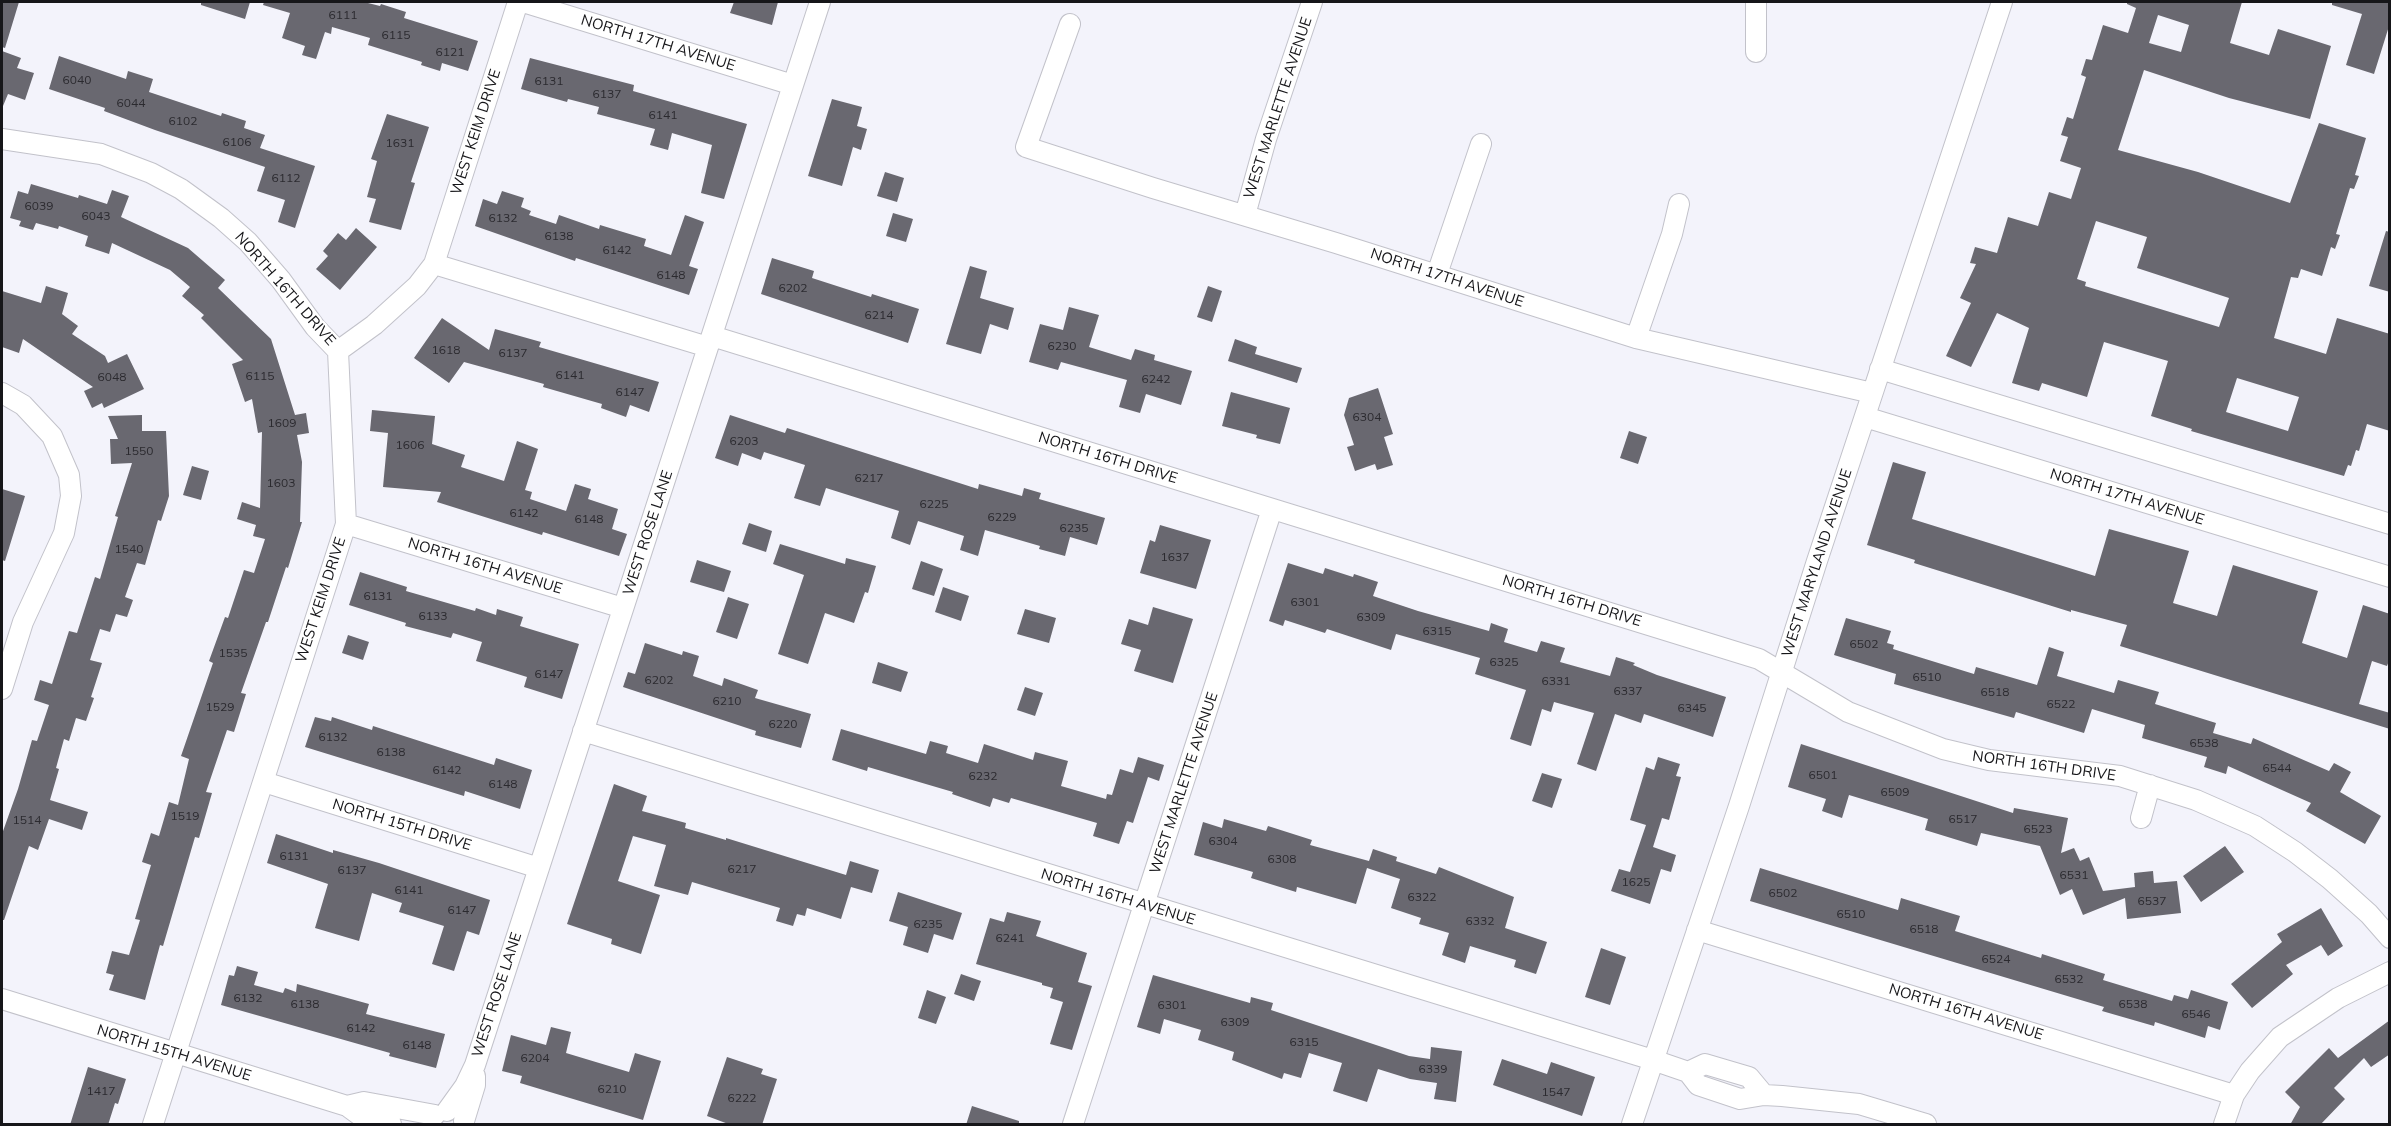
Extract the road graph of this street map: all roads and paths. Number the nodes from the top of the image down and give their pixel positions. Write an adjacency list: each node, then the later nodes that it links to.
1 (520, 2): 8 (street, NORTH 17TH AVENUE); 13 (street, WEST KEIM DRIVE)
2 (820, 2): 8 (street, WEST ROSE LANE)
3 (1312, 2): 12 (street, WEST MARLETTE AVENUE)
4 (1756, 2): 7 (street)
5 (2002, 2): 18 (street, WEST MARYLAND AVENUE)
6 (1070, 24): 12 (street, NORTH 17TH AVENUE)
7 (1756, 52)
8 (793, 84): 16 (street, WEST ROSE LANE)
9 (2, 139): 17 (street, NORTH 16TH DRIVE)
10 (1480, 144): 14 (street)
11 (1679, 204): 15 (street)
12 (1245, 215): 14 (street, NORTH 17TH AVENUE)
13 (434, 264): 16 (street, NORTH 16TH DRIVE); 17 (street, WEST KEIM DRIVE)
14 (1437, 274): 15 (street, NORTH 17TH AVENUE)
15 (1636, 338): 20 (street, NORTH 17TH AVENUE)
16 (710, 342): 22 (street, NORTH 16TH DRIVE); 26 (street, WEST ROSE LANE)
17 (338, 351): 23 (street, WEST KEIM DRIVE)
18 (1880, 369): 20 (street, WEST MARYLAND AVENUE); 24 (street)
19 (2, 393): 28 (street)
20 (1872, 393): 21 (street, WEST MARYLAND AVENUE)
21 (1865, 417): 25 (street, NORTH 17TH AVENUE); 27 (street, WEST MARYLAND AVENUE)
22 (1272, 509): 27 (street, NORTH 16TH DRIVE); 34 (street, WEST MARLETTE AVENUE)
23 (346, 524): 26 (street, NORTH 16TH AVENUE); 30 (street, WEST KEIM DRIVE)
24 (2390, 524)
25 (2390, 577)
26 (623, 608): 29 (street, WEST ROSE LANE)
27 (1782, 672): 31 (street, NORTH 16TH DRIVE); 35 (street, WEST MARYLAND AVENUE)
28 (2, 689)
29 (583, 731): 33 (street, WEST ROSE LANE); 34 (street, NORTH 16TH AVENUE)
30 (264, 782): 33 (street, NORTH 15TH DRIVE); 39 (street, WEST KEIM DRIVE)
31 (2150, 785): 32 (street); 36 (street, NORTH 16TH DRIVE)
32 (2141, 818)
33 (539, 868): 41 (street, WEST ROSE LANE)
34 (1144, 905): 40 (street, NORTH 16TH AVENUE); 52 (street, WEST MARLETTE AVENUE)
35 (1697, 930): 40 (street, WEST MARYLAND AVENUE); 46 (street, NORTH 16TH AVENUE)
36 (2390, 938)
37 (2390, 972): 46 (street)
38 (2, 999): 39 (street, NORTH 15TH AVENUE)
39 (175, 1054): 47 (street, NORTH 15TH AVENUE); 50 (street, WEST KEIM DRIVE)
40 (1653, 1060): 43 (street); 53 (street, WEST MARYLAND AVENUE)
41 (475, 1065): 48 (street, WEST ROSE LANE); 49 (street, WEST ROSE LANE)
42 (1729, 1071): 43 (street); 44 (street); 45 (street)
43 (1688, 1072): 44 (street)
44 (1722, 1093): 45 (street)
45 (1764, 1095): 54 (street)
46 (2234, 1095): 55 (street)
47 (347, 1106): 48 (street, NORTH 15TH AVENUE); 51 (street, NORTH 15TH AVENUE)
48 (437, 1117): 49 (street)
49 (465, 1123)
50 (153, 1125)
51 (390, 1125)
52 (1073, 1125)
53 (1632, 1125)
54 (1926, 1125)
55 (2224, 1125)

